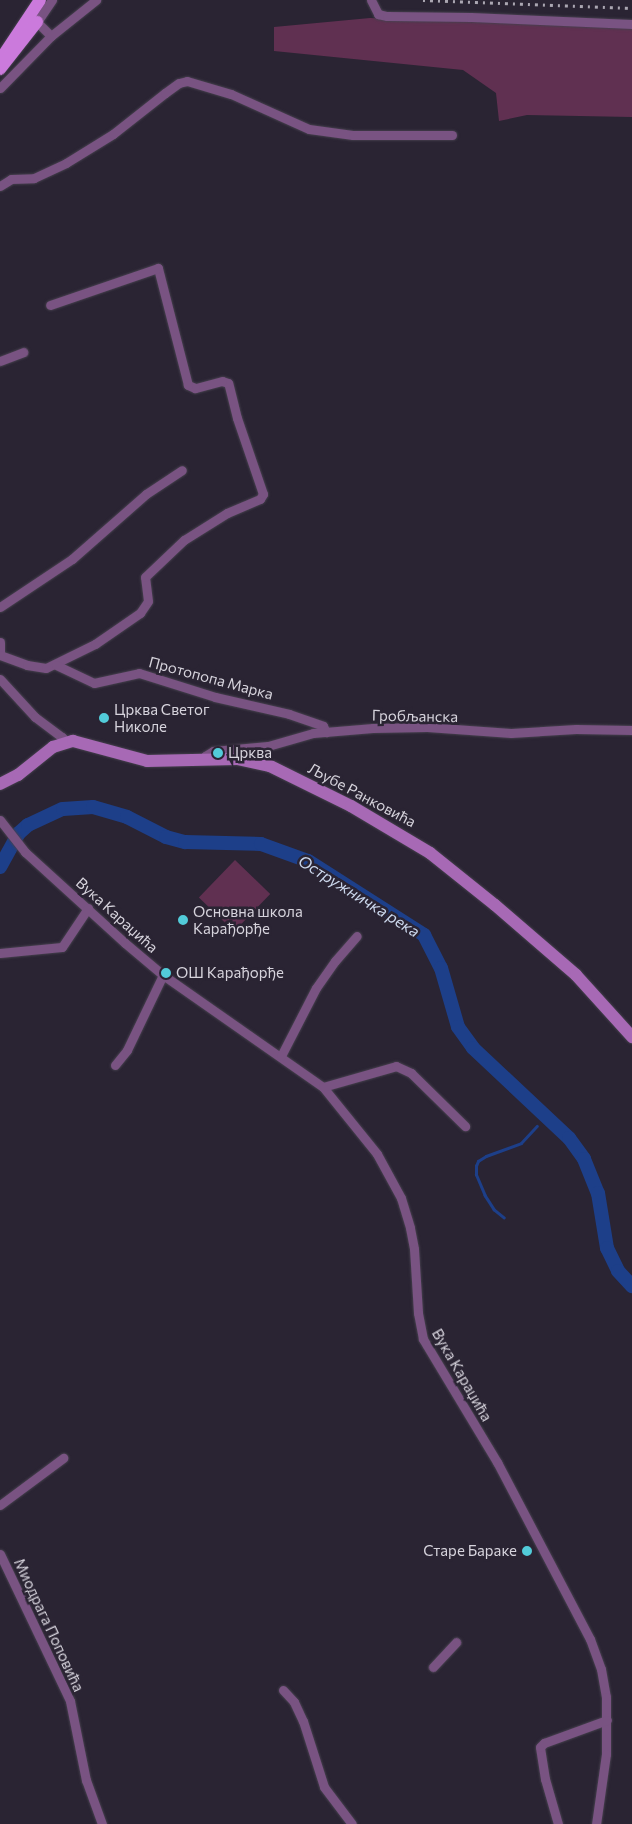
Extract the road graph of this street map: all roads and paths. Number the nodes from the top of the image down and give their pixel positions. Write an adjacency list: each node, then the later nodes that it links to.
1 (40, 0): 8 (main road)
2 (52, 0): 5 (street)
3 (96, 0): 7 (street)
4 (371, 0): 6 (street)
5 (37, 22): 7 (street); 9 (main road)
6 (632, 24)
7 (51, 36): 10 (street)
8 (0, 60)
9 (0, 68)
10 (0, 88)
11 (452, 135): 12 (street)
12 (0, 186)
13 (50, 305): 20 (street)
14 (24, 352): 15 (street)
15 (0, 361)
16 (182, 470): 17 (street)
17 (0, 607)
18 (0, 642): 19 (street)
19 (0, 656): 20 (street, Протопопа Марка)
20 (56, 665): 23 (street, Протопопа Марка)
21 (0, 679): 24 (street)
22 (632, 730): 23 (street, Гробљанска)
23 (326, 732): 25 (street, Гробљанска)
24 (66, 742): 25 (street, Љубе Ранковића); 26 (street)
25 (204, 760): 32 (street, Љубе Ранковића)
26 (0, 784)
27 (0, 820): 28 (street, Вука Караџића)
28 (88, 908): 30 (street); 31 (street, Вука Караџића)
29 (357, 936): 33 (street)
30 (0, 953)
31 (163, 975): 33 (street, Вука Караџића); 34 (street)
32 (632, 1037)
33 (281, 1056): 35 (street, Вука Караџића)
34 (114, 1065)
35 (323, 1087): 36 (street); 43 (street, Вука Караџића)
36 (466, 1126)
37 (63, 1458): 38 (street)
38 (0, 1506)
39 (0, 1554): 44 (street, Миодрага Поповића)
40 (456, 1642): 41 (street)
41 (433, 1667)
42 (283, 1690): 45 (street)
43 (607, 1720): 46 (street); 47 (street, Вука Караџића)
44 (102, 1824)
45 (352, 1824)
46 (558, 1824)
47 (596, 1824)

